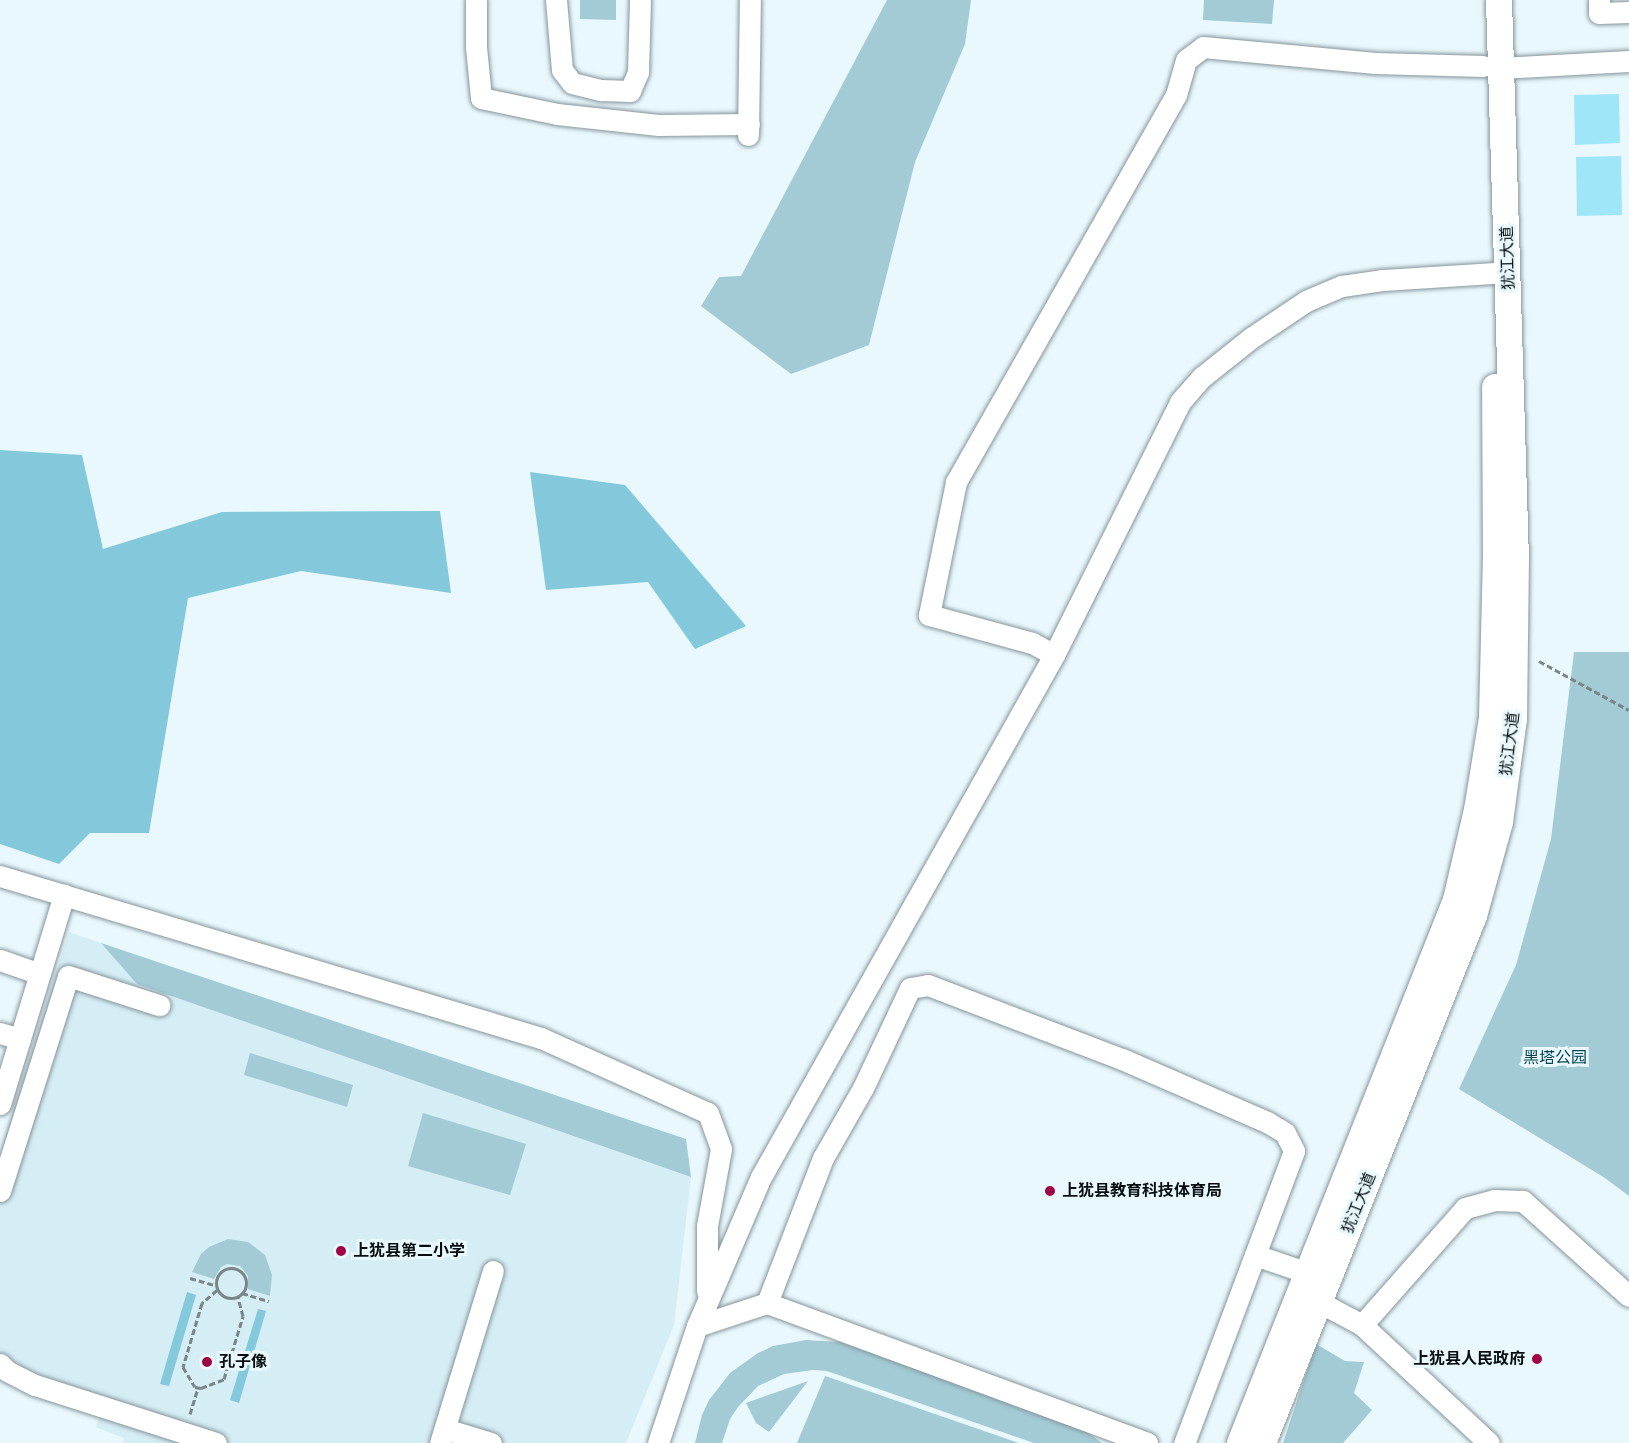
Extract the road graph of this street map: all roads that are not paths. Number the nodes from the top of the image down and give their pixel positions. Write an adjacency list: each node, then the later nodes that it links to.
1 (476, 0): 4 (street)
2 (556, 0): 3 (street)
3 (640, 0)
4 (750, 0)
5 (1482, 0): 10 (main road, 犹江大道)
6 (1499, 0): 10 (main road, 犹江大道)
7 (1599, 0): 8 (street)
8 (1629, 12)
9 (1629, 61): 10 (street)
10 (1492, 67): 11 (main road, 犹江大道); 12 (street)
11 (1501, 273): 12 (street); 24 (main road, 犹江大道); 27 (main road, 犹江大道)
12 (1054, 655): 26 (street)
13 (0, 876): 14 (street)
14 (64, 894): 16 (street); 26 (street)
15 (0, 960): 16 (street)
16 (40, 974): 19 (street)
17 (159, 1005): 21 (street)
18 (0, 1033): 19 (street)
19 (20, 1039): 20 (street)
20 (0, 1100)
21 (0, 1191)
22 (1255, 1255): 24 (street); 28 (street); 38 (street)
23 (493, 1271): 33 (street)
24 (1308, 1273): 39 (main road, 犹江大道)
25 (1629, 1296): 29 (street)
26 (707, 1302): 30 (street)
27 (1319, 1302): 29 (street); 40 (main road, 犹江大道)
28 (767, 1303): 30 (street); 37 (street)
29 (1362, 1325): 41 (street)
30 (697, 1326): 36 (street)
31 (0, 1365): 32 (street)
32 (185, 1432): 34 (street)
33 (442, 1436): 35 (street)
34 (216, 1443)
35 (491, 1443)
36 (658, 1443)
37 (1147, 1443)
38 (1184, 1443)
39 (1240, 1443)
40 (1263, 1443)
41 (1489, 1443)

